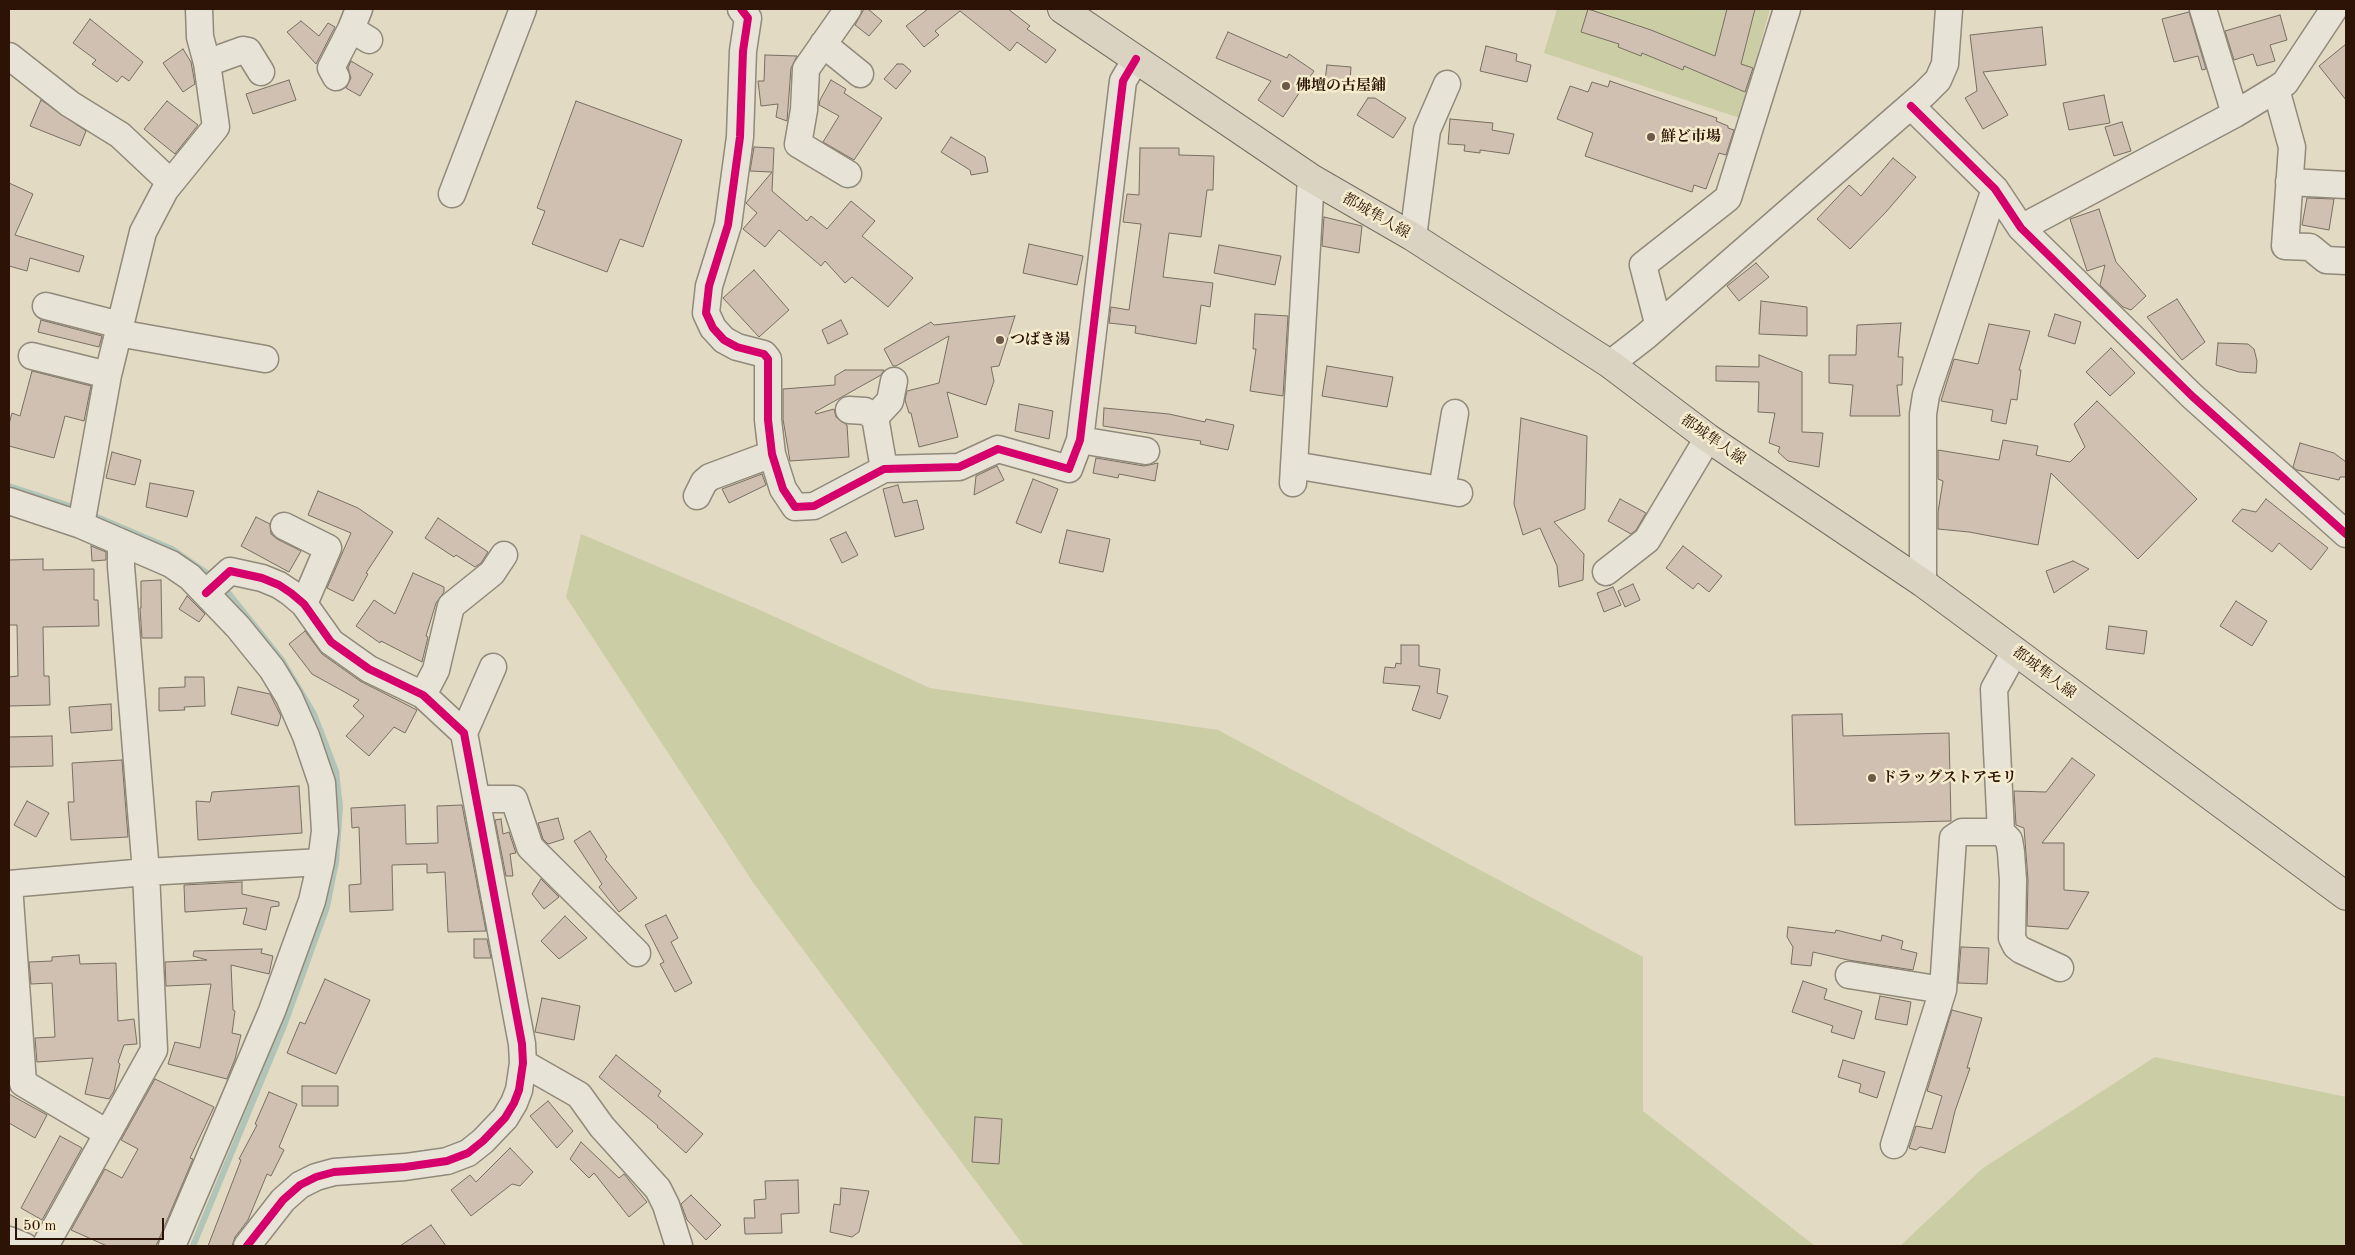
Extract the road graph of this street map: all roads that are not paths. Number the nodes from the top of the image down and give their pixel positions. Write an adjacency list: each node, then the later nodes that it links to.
1 (199, 9): 14 (street)
2 (523, 9): 28 (street)
3 (741, 9): 46 (street)
4 (848, 9): 11 (street)
5 (1062, 9): 13 (main road, 都城隼人線)
6 (1787, 9): 33 (street)
7 (1949, 9): 20 (street)
8 (2203, 9): 21 (street)
9 (2334, 9): 19 (street)
10 (360, 26): 17 (street)
11 (823, 44): 16 (street); 22 (street)
12 (9, 56): 24 (street)
13 (1136, 59): 23 (main road, 都城隼人線); 44 (street)
14 (208, 63): 15 (street); 24 (street)
15 (262, 72)
16 (860, 74)
17 (336, 76)
18 (1447, 84): 30 (street)
19 (2276, 89): 21 (street); 25 (street)
20 (1911, 106): 27 (street); 33 (street)
21 (2235, 114): 29 (street)
22 (848, 174)
23 (1310, 178): 30 (main road, 都城隼人線); 41 (street)
24 (170, 182): 34 (street)
25 (2289, 182): 26 (street); 31 (street)
26 (2346, 185)
27 (1995, 189): 29 (street); 56 (street)
28 (452, 194)
29 (2021, 228): 52 (street)
30 (1413, 237): 37 (main road, 都城隼人線)
31 (2346, 260)
32 (46, 306): 34 (street)
33 (1658, 323): 37 (street)
34 (119, 329): 36 (street); 38 (street)
35 (32, 356): 38 (street)
36 (265, 358)
37 (1610, 364): 43 (main road, 都城隼人線)
38 (108, 375): 50 (street)
39 (894, 381): 42 (street)
40 (849, 410): 42 (street)
41 (1455, 413)
42 (875, 417): 47 (street)
43 (1708, 438): 55 (street); 56 (main road, 都城隼人線)
44 (1080, 440): 45 (street); 47 (street)
45 (1146, 451)
46 (772, 454): 47 (street); 48 (street)
47 (884, 469)
48 (698, 496)
49 (9, 501): 50 (street)
50 (83, 516): 53 (street)
51 (284, 526): 58 (street)
52 (2346, 534)
53 (121, 543): 57 (street); 66 (street)
54 (504, 555): 61 (street)
55 (1606, 572)
56 (1923, 583): 59 (main road, 都城隼人線)
57 (214, 585): 58 (street); 65 (street)
58 (304, 604): 61 (street)
59 (2015, 651): 64 (street); 68 (main road, 都城隼人線)
60 (493, 667): 62 (street)
61 (423, 696): 62 (street)
62 (464, 733): 63 (street)
63 (477, 799): 69 (street); 73 (street)
64 (2001, 832): 70 (street); 72 (street)
65 (321, 862): 66 (street); 79 (street)
66 (146, 872): 67 (street); 74 (street)
67 (9, 884): 74 (street)
68 (2346, 896)
69 (637, 953)
70 (2060, 968)
71 (1850, 975): 72 (street)
72 (1943, 990): 75 (street)
73 (523, 1063): 80 (street); 81 (street)
74 (107, 1133): 78 (street)
75 (1894, 1145)
76 (9, 1240): 77 (street)
77 (24, 1246)
78 (44, 1246)
79 (172, 1246)
80 (247, 1246)
81 (679, 1246)

